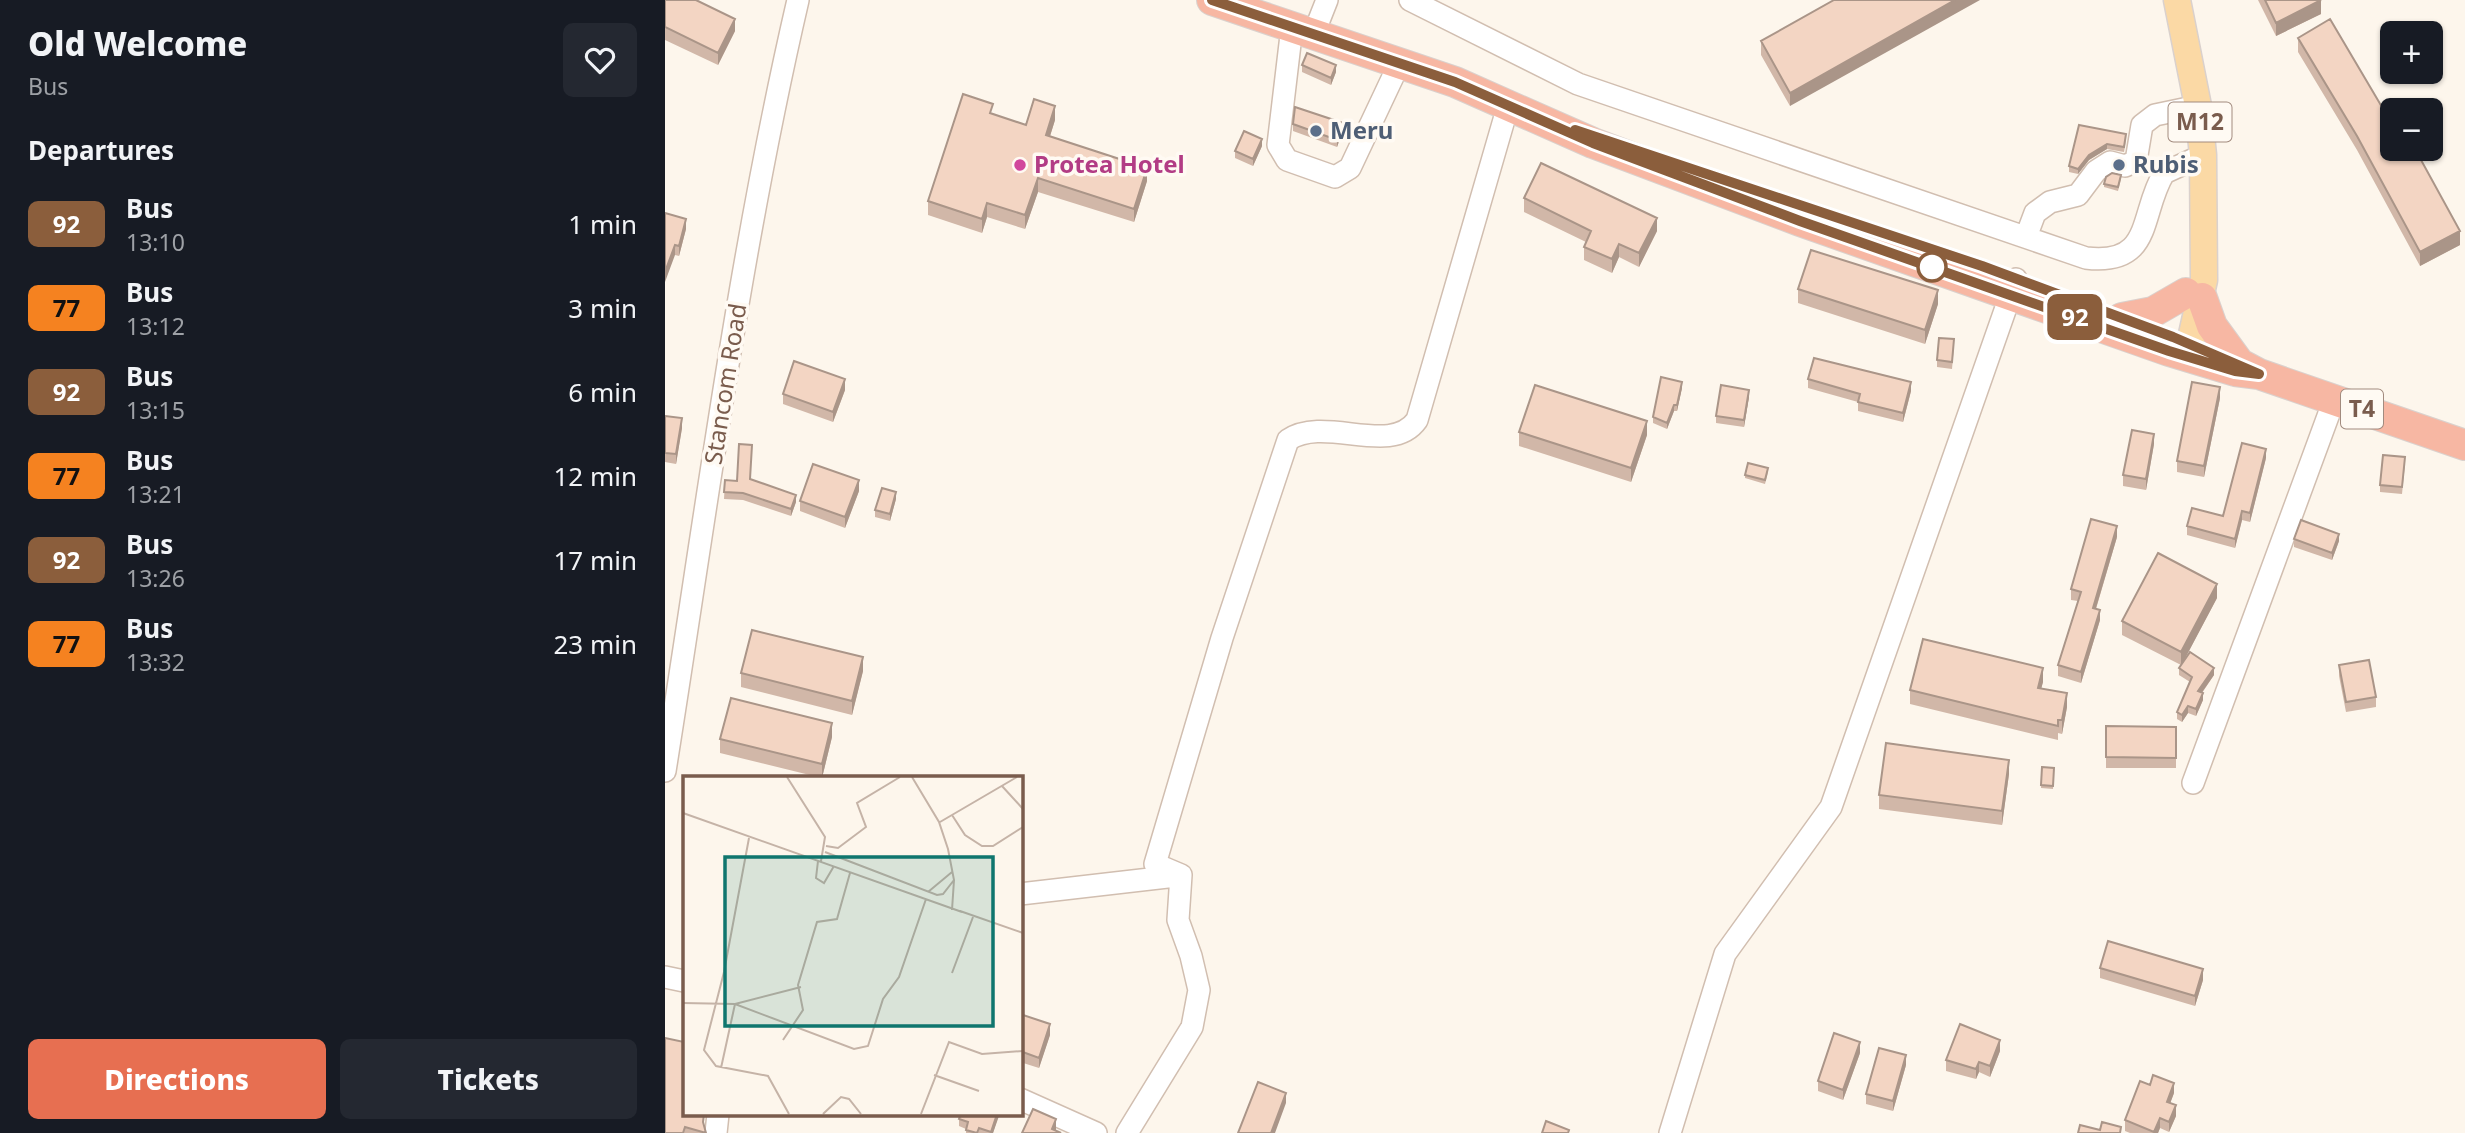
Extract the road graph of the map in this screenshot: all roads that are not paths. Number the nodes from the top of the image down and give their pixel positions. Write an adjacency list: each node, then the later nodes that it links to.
1 (798, 0): 19 (street, Stancom Road)
2 (1212, 0): 6 (highway, T4)
3 (1327, 0): 6 (street)
4 (1410, 0): 11 (street)
5 (2177, 0): 9 (main road, M12)
6 (1303, 30): 7 (highway, T4); 7 (street)
7 (1399, 64): 8 (highway, T4)
8 (1508, 106): 12 (highway, T4); 21 (street)
9 (2198, 106): 10 (main road, M12); 11 (street)
10 (2203, 155): 11 (street); 13 (main road, M12)
11 (2026, 237)
12 (2013, 286): 14 (highway, T4); 15 (highway, T4); 28 (street)
13 (2194, 296): 14 (highway); 15 (main road, M12); 16 (highway)
14 (2122, 318): 15 (highway, T4)
15 (2180, 347): 16 (highway, T4)
16 (2249, 368): 17 (highway, T4)
17 (2334, 400): 18 (highway, T4); 20 (street)
18 (2465, 445)
19 (665, 771)
20 (2193, 783)
21 (1181, 876): 22 (street); 27 (street)
22 (1022, 894)
23 (665, 977): 24 (street)
24 (683, 981)
25 (1022, 1100): 26 (street)
26 (1095, 1133)
27 (1127, 1133)
28 (1670, 1133)

